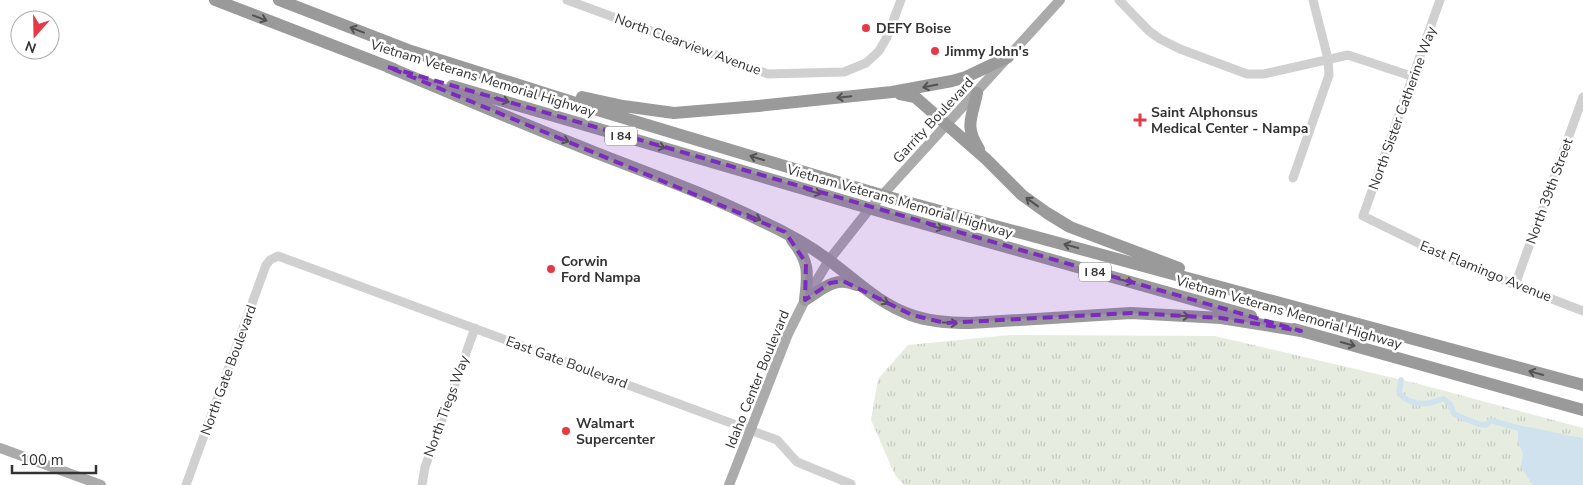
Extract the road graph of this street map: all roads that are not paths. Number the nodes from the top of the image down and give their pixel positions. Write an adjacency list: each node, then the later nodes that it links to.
1 (215, 0): 11 (highway, Vietnam Veterans Memorial Highway / I 84, one-way to 11)
2 (279, 0): 13 (highway, Vietnam Veterans Memorial Highway / I 84, one-way to 2)
3 (566, 0): 4 (street, North Clearview Avenue)
4 (901, 0)
5 (1060, 0): 9 (main road, Garrity Boulevard)
6 (1119, 0): 10 (street)
7 (1313, 0): 10 (street)
8 (1440, 0): 12 (street, North Sister Catherine Way)
9 (1008, 57): 14 (highway, one-way to 14); 15 (main road, Garrity Boulevard)
10 (1328, 59): 12 (street); 19 (street)
11 (388, 67): 21 (highway, one-way to 21); 30 (highway, Vietnam Veterans Memorial Highway / I 84, one-way to 30, bridge)
12 (1414, 77): 20 (street, North Sister Catherine Way)
13 (519, 85): 14 (highway, one-way to 13); 26 (highway, Vietnam Veterans Memorial Highway / I 84, one-way to 13, bridge)
14 (892, 92): 17 (highway)
15 (977, 93): 17 (main road, Garrity Boulevard); 18 (highway)
16 (1583, 96): 24 (street, North 39th Street)
17 (946, 125): 18 (highway); 23 (main road, Garrity Boulevard)
18 (986, 159): 26 (highway, one-way to 18)
19 (1293, 178)
20 (1363, 216): 24 (street, East Flamingo Avenue)
21 (785, 232): 23 (highway); 27 (highway)
22 (274, 257): 29 (street, East Gate Boulevard); 37 (street, North Gate Boulevard)
23 (830, 260): 25 (highway); 27 (main road, Idaho Center Boulevard)
24 (1515, 285): 28 (street, East Flamingo Avenue)
25 (862, 287): 27 (highway); 30 (highway, one-way to 30)
26 (1254, 295): 31 (highway, Vietnam Veterans Memorial Highway / I 84, one-way to 26)
27 (805, 300): 33 (main road, Idaho Center Boulevard)
28 (1583, 311)
29 (474, 328): 33 (street, East Gate Boulevard); 38 (street, North Tiegs Way)
30 (1301, 331): 32 (highway, Vietnam Veterans Memorial Highway / I 84, one-way to 32)
31 (1583, 385)
32 (1583, 410)
33 (750, 430): 35 (street, East Gate Boulevard); 39 (main road, Idaho Center Boulevard)
34 (0, 448): 36 (main road)
35 (851, 484)
36 (102, 485)
37 (186, 485)
38 (422, 485)
39 (729, 485)

